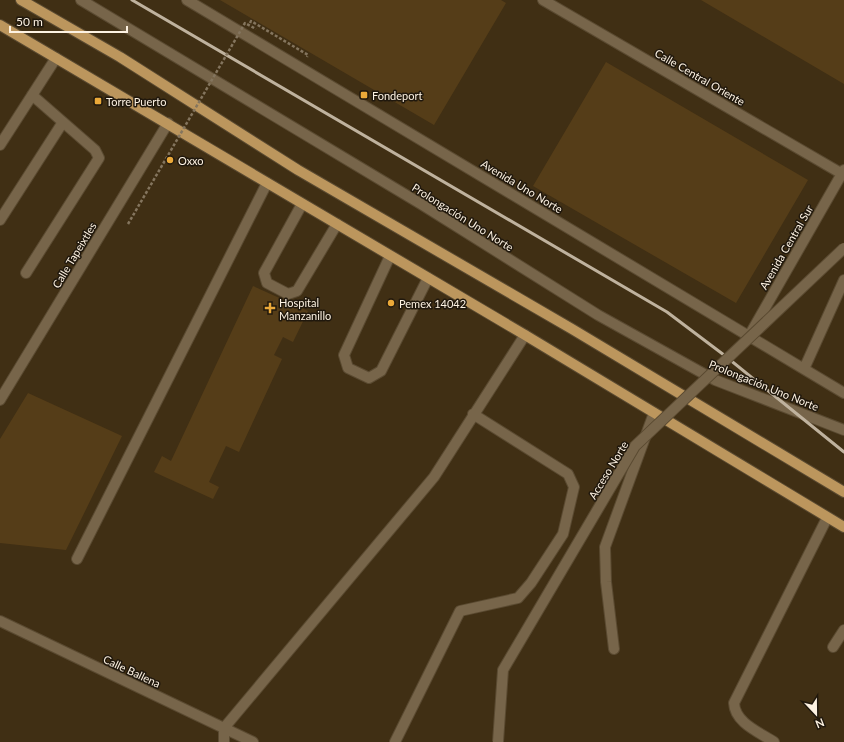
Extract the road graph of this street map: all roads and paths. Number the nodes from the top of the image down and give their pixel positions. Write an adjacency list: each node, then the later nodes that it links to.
1 (22, 0): 6 (main road)
2 (32, 0): 6 (main road)
3 (81, 0): 32 (street, Prolongación Uno Norte)
4 (188, 0): 26 (street, Avenida Uno Norte)
5 (543, 0): 14 (street, Calle Central Oriente)
6 (46, 14): 33 (main road)
7 (0, 25): 9 (main road)
8 (256, 30): 18 (path, bridge)
9 (56, 58): 10 (street); 12 (main road)
10 (32, 95): 11 (street); 13 (street)
11 (63, 122): 17 (street); 22 (street)
12 (168, 123): 15 (main road); 29 (street, Calle Tapeixtles)
13 (0, 145)
14 (843, 173): 26 (street, Avenida Central Sur)
15 (267, 183): 16 (main road); 36 (street)
16 (302, 204): 19 (main road); 19 (street)
17 (0, 220)
18 (128, 224)
19 (337, 224): 21 (main road)
20 (844, 248): 45 (street, Acceso Norte, bridge)
21 (390, 256): 23 (main road); 23 (street)
22 (26, 273)
23 (428, 278): 25 (main road)
24 (844, 280): 27 (street)
25 (525, 335): 30 (main road); 31 (street)
26 (749, 336): 27 (street, Avenida Uno Norte)
27 (804, 369): 28 (street, Avenida Uno Norte)
28 (844, 392)
29 (0, 400)
30 (654, 413): 34 (main road); 40 (street)
31 (473, 414): 41 (street); 44 (street)
32 (844, 430)
33 (844, 492)
34 (827, 518): 35 (main road); 46 (street)
35 (844, 527)
36 (77, 559)
37 (0, 621): 41 (street, Calle Ballena)
38 (844, 630): 39 (street)
39 (833, 647)
40 (614, 649)
41 (224, 728): 42 (street); 43 (street, Calle Ballena)
42 (224, 742)
43 (253, 742)
44 (395, 742)
45 (498, 742)
46 (774, 742)

